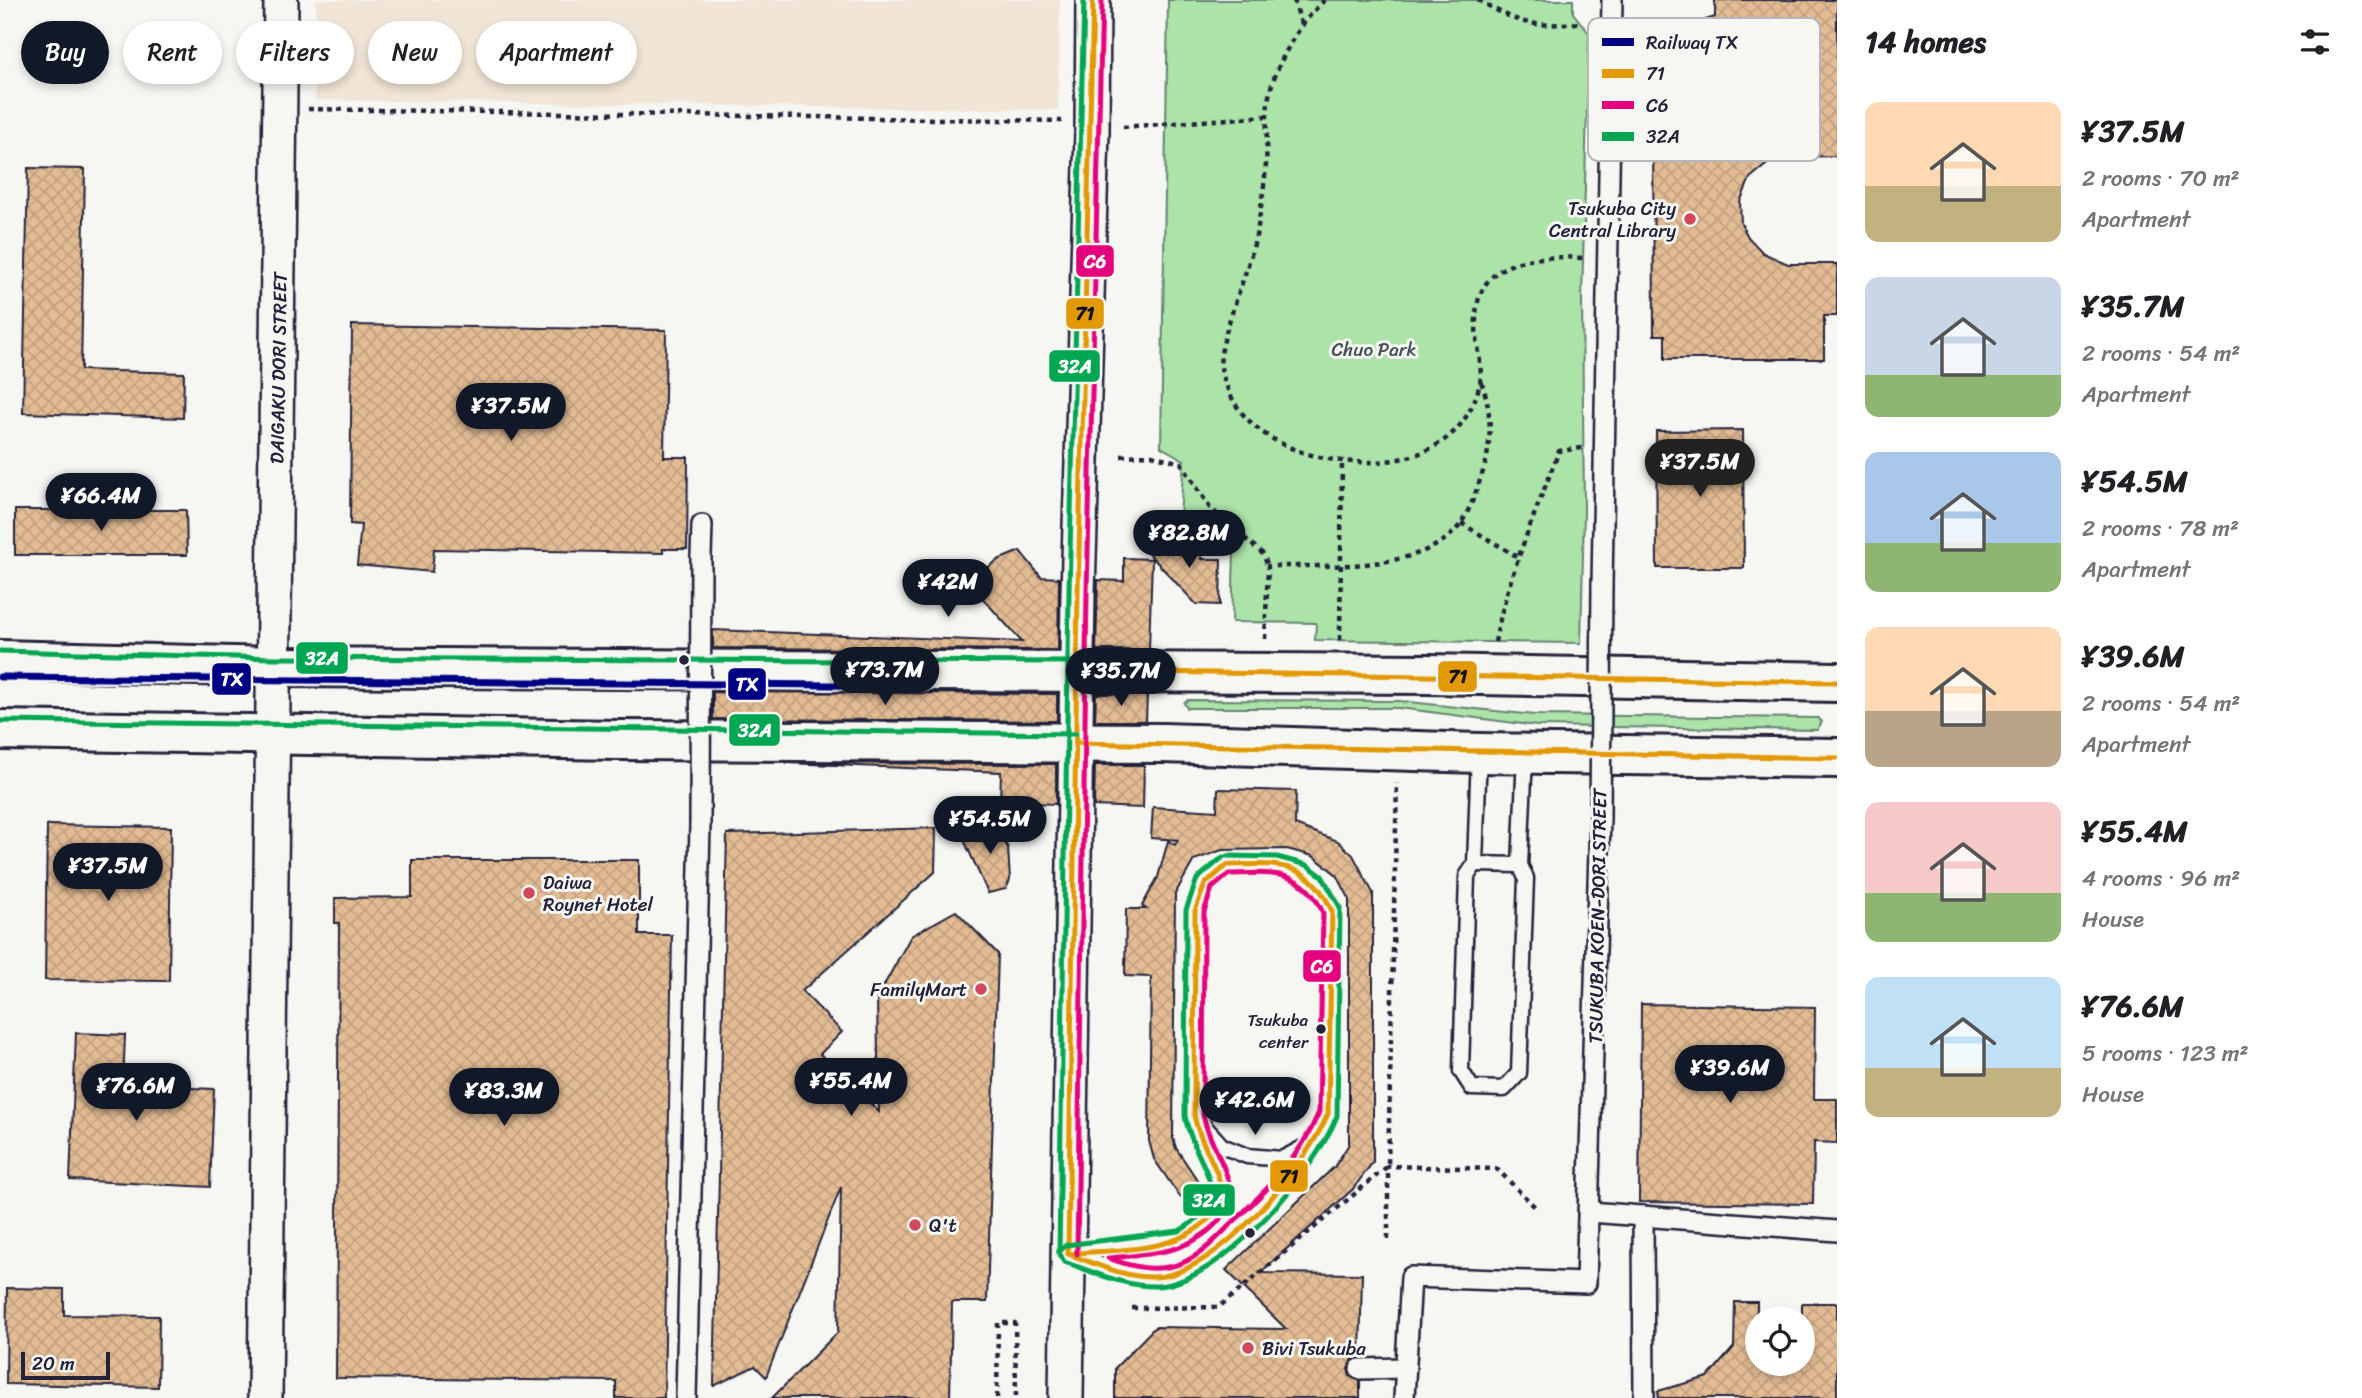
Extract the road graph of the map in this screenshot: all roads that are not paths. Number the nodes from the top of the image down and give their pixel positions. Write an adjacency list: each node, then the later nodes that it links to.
1 (281, 0): 8 (street, DAIGAKU DORI STREET)
2 (1093, 0): 9 (street)
3 (1612, 0): 4 (street, TSUKUBA KOEN-DORI STREET)
4 (1612, 18)
5 (1609, 161): 21 (street, TSUKUBA KOEN-DORI STREET, bridge)
6 (702, 525): 28 (street, bridge)
7 (0, 660): 8 (main road)
8 (276, 667): 9 (main road); 12 (street, DAIGAKU DORI STREET)
9 (1077, 671): 10 (main road); 13 (street)
10 (1837, 682)
11 (0, 730): 12 (main road)
12 (275, 735): 13 (main road); 27 (street, DAIGAKU DORI STREET)
13 (1076, 743): 14 (main road); 24 (street)
14 (1479, 752): 15 (main road); 17 (lane)
15 (1525, 753): 16 (main road); 18 (lane)
16 (1837, 758)
17 (1475, 864): 18 (lane); 18 (lane)
18 (1520, 865)
19 (1194, 1115): 20 (lane); 20 (lane); 24 (lane)
20 (1317, 1140): 24 (lane)
21 (1590, 1212): 22 (street); 26 (street, TSUKUBA KOEN-DORI STREET)
22 (1643, 1216): 23 (street); 31 (street)
23 (1837, 1231)
24 (1068, 1254): 29 (street)
25 (1360, 1368): 26 (street)
26 (1405, 1368): 30 (street, TSUKUBA KOEN-DORI STREET)
27 (265, 1398)
28 (686, 1398)
29 (1066, 1398)
30 (1404, 1398)
31 (1644, 1398)

